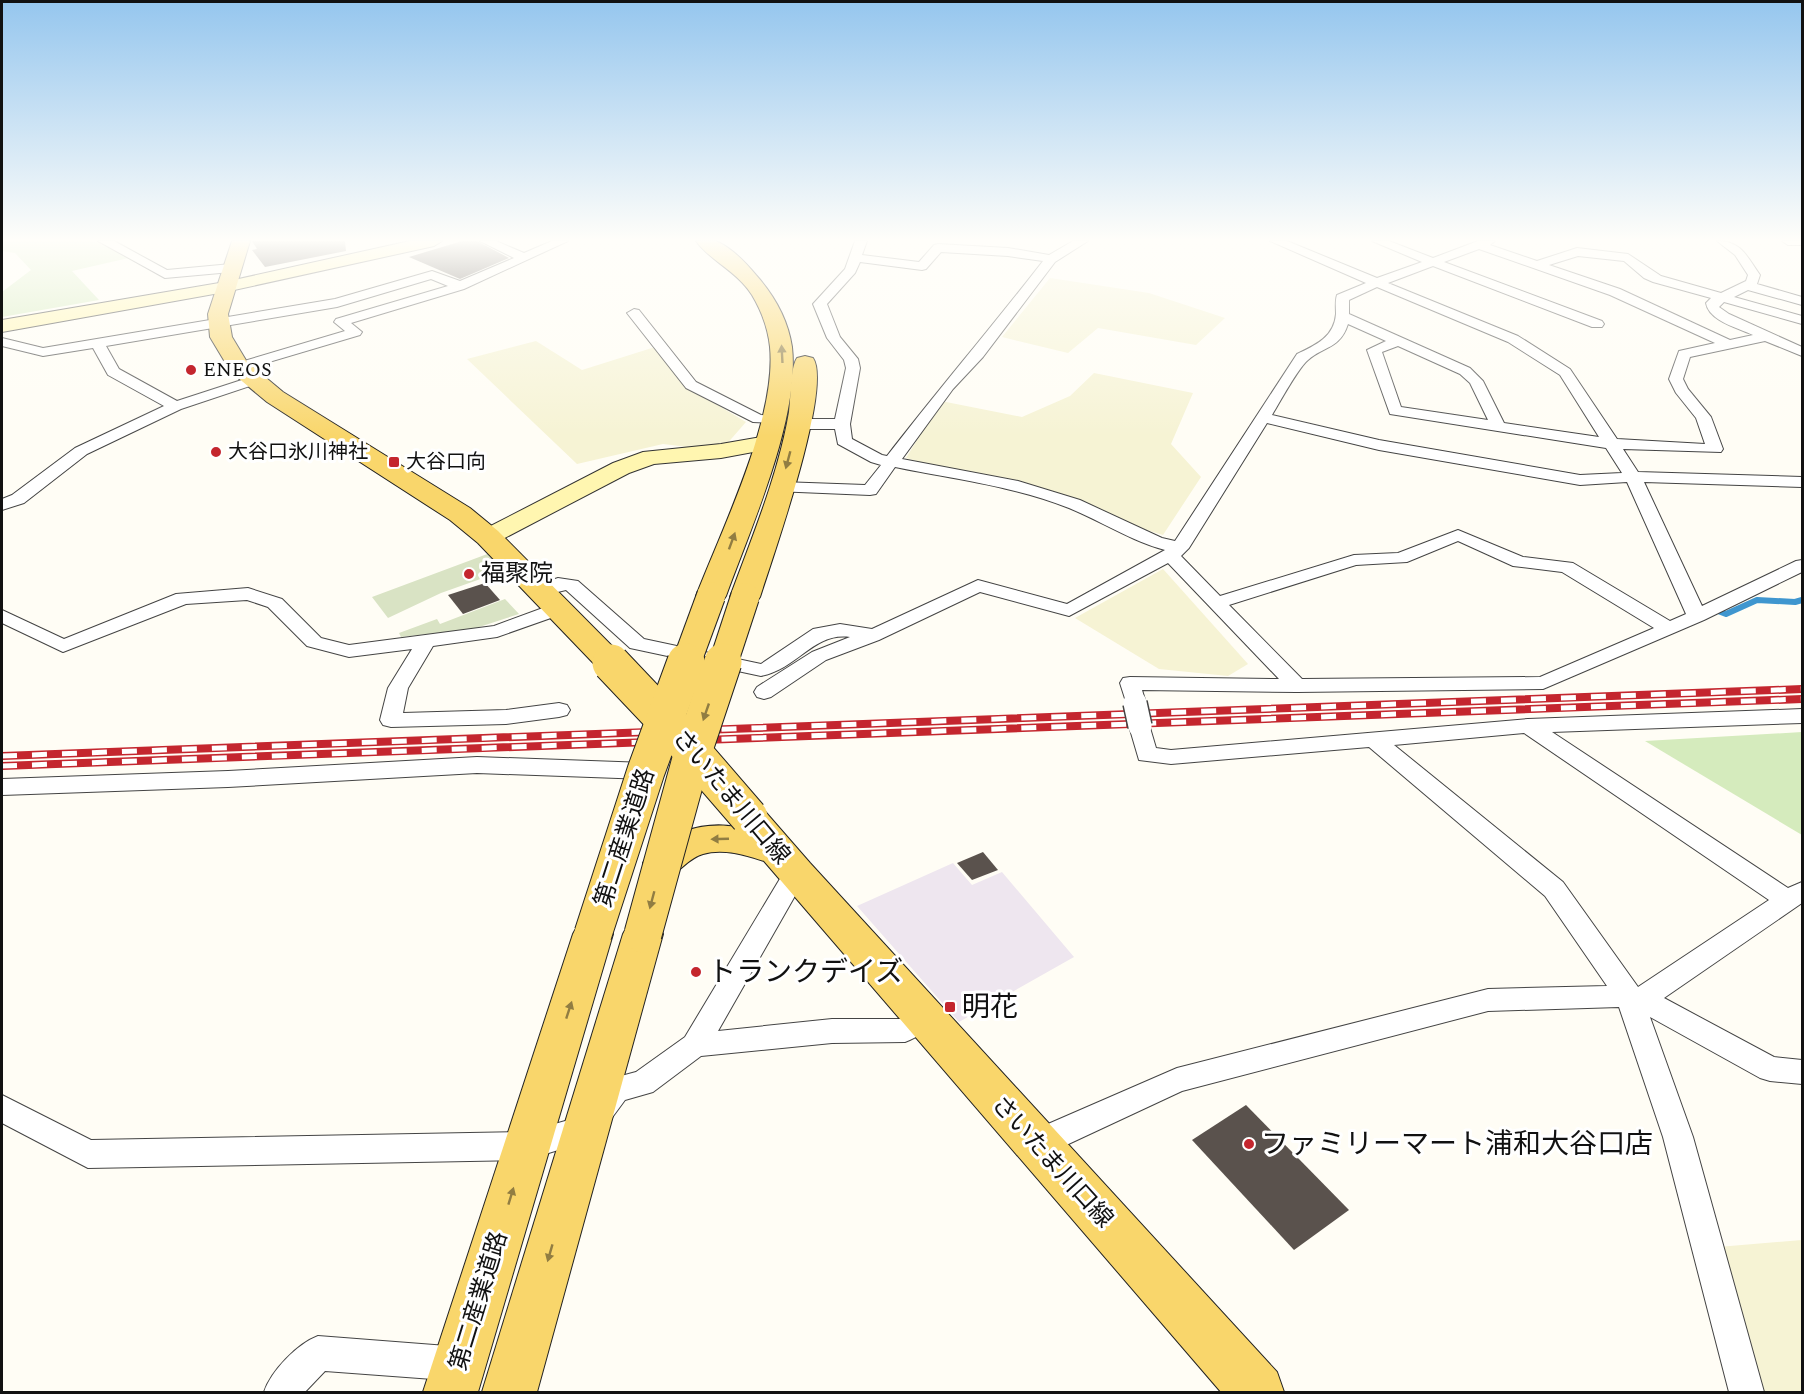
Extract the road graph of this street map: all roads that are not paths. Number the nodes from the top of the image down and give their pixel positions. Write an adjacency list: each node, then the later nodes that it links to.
1 (96, 306): 20 (street)
2 (222, 306): 18 (main road)
3 (319, 306): 18 (street)
4 (393, 306): 27 (street)
5 (768, 306): 30 (main road, 第二産業道路, one-way to 5)
6 (789, 306): 31 (main road, 第二産業道路)
7 (821, 306): 32 (street)
8 (1015, 306): 36 (street)
9 (1343, 306): 16 (street)
10 (1435, 306): 35 (street)
11 (1549, 306): 19 (street)
12 (1646, 306): 25 (street)
13 (1713, 306): 21 (street)
14 (1752, 306): 17 (street)
15 (633, 313): 30 (street)
16 (1344, 317): 22 (street); 29 (street)
17 (1803, 320)
18 (218, 323): 24 (street); 27 (main road, さいたま川口線)
19 (1597, 324)
20 (2, 326)
21 (1767, 336): 25 (street); 26 (street)
22 (1399, 341): 33 (street); 33 (street)
23 (2, 342): 24 (street)
24 (97, 343): 28 (street)
25 (1728, 344): 35 (street)
26 (1803, 352)
27 (247, 373): 28 (street); 41 (main road, さいたま川口線)
28 (176, 406): 40 (street)
29 (1262, 417): 37 (street); 42 (street)
30 (774, 420): 34 (main road, 第二産業道路)
31 (798, 424): 32 (street); 39 (main road, 第二産業道路, one-way to 39)
32 (842, 424): 36 (street)
33 (1498, 426): 35 (street)
34 (767, 443): 41 (street); 56 (main road, 第二産業道路, one-way to 34, bridge)
35 (1613, 444): 37 (street)
36 (893, 461): 39 (street); 42 (street)
37 (1633, 477): 38 (street); 47 (street)
38 (1803, 483)
39 (781, 487): 59 (main road, 第二産業道路, one-way to 59, bridge)
40 (2, 505)
41 (488, 537): 44 (main road, さいたま川口線)
42 (1175, 551): 45 (street); 50 (street)
43 (1803, 566): 47 (street)
44 (541, 590): 46 (main road, さいたま川口線); 50 (street)
45 (1216, 603): 49 (street); 52 (street)
46 (558, 609): 51 (street); 56 (main road, さいたま川口線, bridge)
47 (1699, 615): 49 (street)
48 (2, 616): 51 (street)
49 (1668, 628): 52 (street)
50 (873, 635): 53 (street)
51 (426, 641): 54 (street)
52 (1297, 686): 58 (street, bridge)
53 (764, 692)
54 (558, 710)
55 (1803, 716): 57 (street)
56 (666, 721): 59 (main road, さいたま川口線, bridge); 60 (main road, 第二産業道路, bridge)
57 (1528, 726): 58 (street); 64 (street)
58 (1373, 739): 65 (street)
59 (693, 752): 62 (main road, さいたま川口線, bridge); 63 (main road, 第二産業道路, bridge)
60 (646, 771): 61 (street); 72 (main road, 第二産業道路, one-way to 60, bridge)
61 (2, 787)
62 (787, 862): 63 (main road, one-way to 63); 66 (main road, さいたま川口線); 67 (street)
63 (662, 863): 70 (main road, 第二産業道路, one-way to 70, bridge)
64 (1795, 896): 65 (street)
65 (1635, 998): 68 (street); 71 (street); 77 (street)
66 (923, 1017): 67 (street); 71 (main road, さいたま川口線)
67 (695, 1046): 70 (street)
68 (1803, 1072)
69 (2, 1108): 72 (street)
70 (586, 1129): 72 (street); 75 (main road, 第二産業道路, one-way to 75)
71 (1036, 1144): 76 (main road, さいたま川口線)
72 (526, 1146): 73 (main road, 第二産業道路, one-way to 72)
73 (455, 1378): 74 (street)
74 (280, 1392)
75 (509, 1392)
76 (1257, 1392)
77 (1747, 1392)

